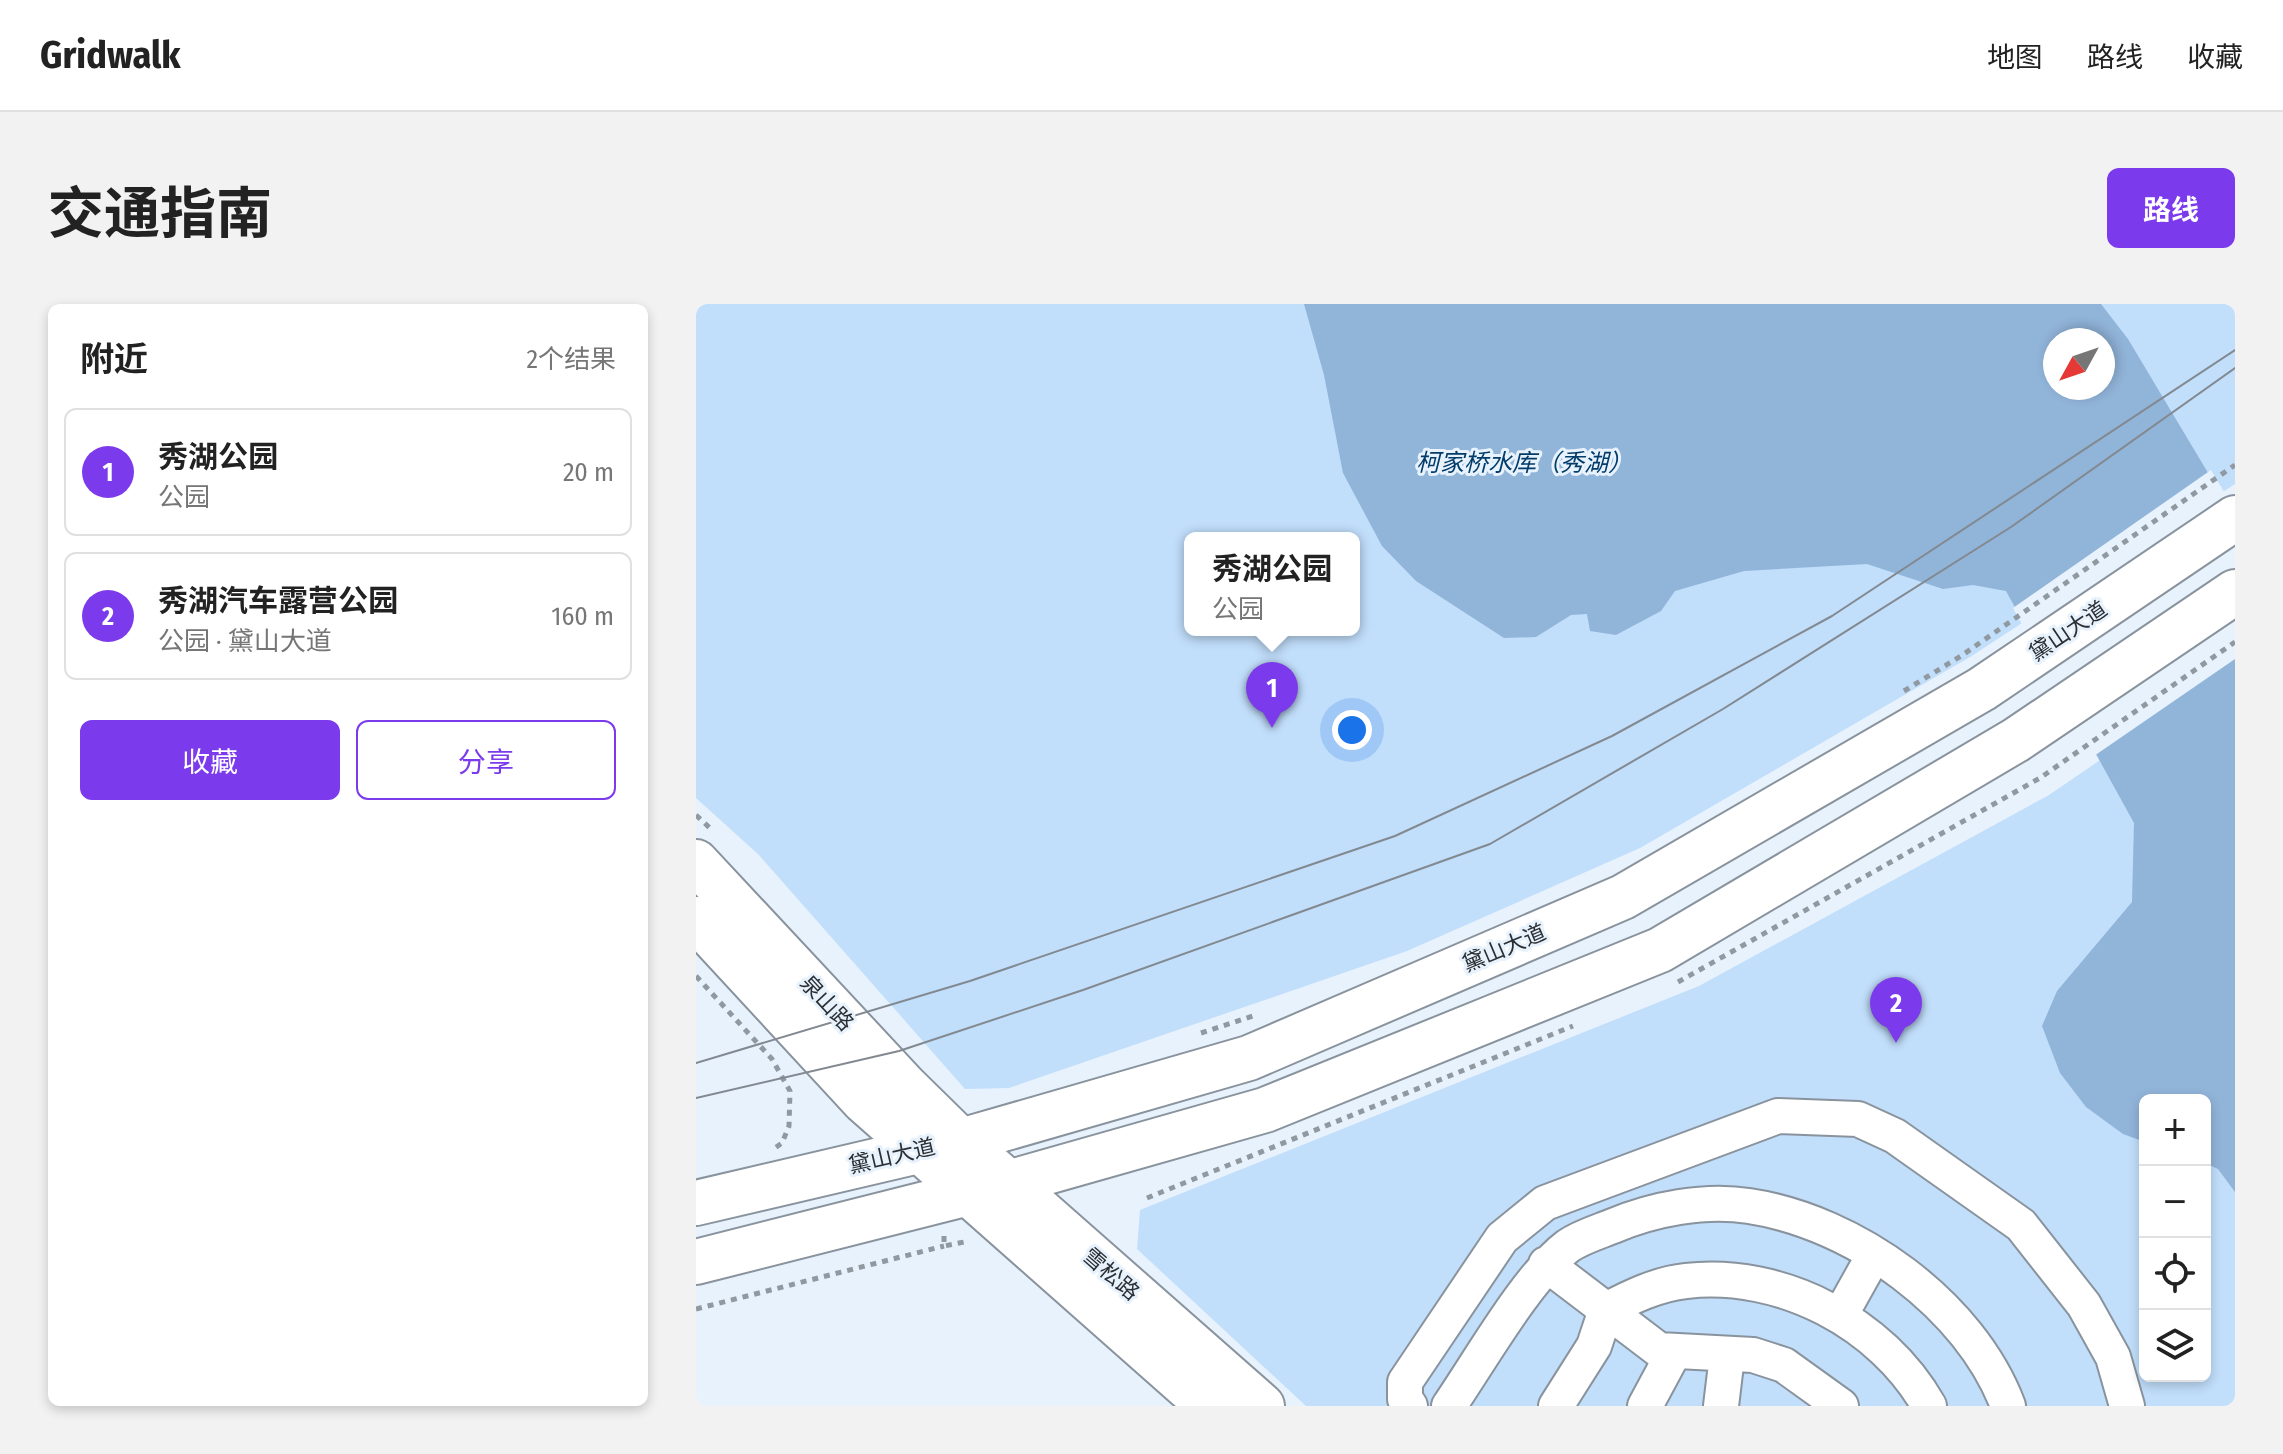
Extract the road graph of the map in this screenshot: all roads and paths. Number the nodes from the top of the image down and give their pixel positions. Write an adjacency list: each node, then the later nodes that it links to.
1 (2235, 465): 5 (path)
2 (2235, 518): 5 (main road, 黛山大道)
3 (2235, 592): 16 (main road)
4 (2235, 642): 7 (path)
5 (1972, 672): 6 (path); 13 (main road, 黛山大道)
6 (1894, 697)
7 (2040, 778)
8 (697, 864): 13 (main road, 泉山路)
9 (696, 919): 14 (main road, 泉山路)
10 (696, 976): 15 (path)
11 (1265, 1011): 12 (path)
12 (1192, 1036)
13 (961, 1141): 14 (main road, 黛山大道); 16 (main road, 雪松路)
14 (916, 1149): 16 (main road, 雪松路); 17 (main road, 黛山大道)
15 (769, 1152)
16 (989, 1188): 22 (main road); 29 (main road, 雪松路); 30 (main road, 雪松路)
17 (696, 1203)
18 (944, 1236): 20 (path)
19 (973, 1242): 20 (path)
20 (944, 1246): 24 (path)
21 (1874, 1255): 23 (lane); 26 (lane); 38 (lane)
22 (696, 1262)
23 (1546, 1264): 25 (lane); 32 (lane)
24 (696, 1309)
25 (1606, 1310): 26 (lane); 27 (lane); 33 (lane)
26 (1841, 1314): 37 (lane)
27 (1673, 1354): 28 (lane); 34 (lane)
28 (1727, 1356): 35 (lane); 36 (lane)
29 (1209, 1406)
30 (1262, 1406)
31 (1410, 1406): 39 (lane)
32 (1449, 1406)
33 (1556, 1406)
34 (1645, 1406)
35 (1721, 1406)
36 (1841, 1406)
37 (1929, 1406)
38 (2008, 1406)
39 (2127, 1406)

